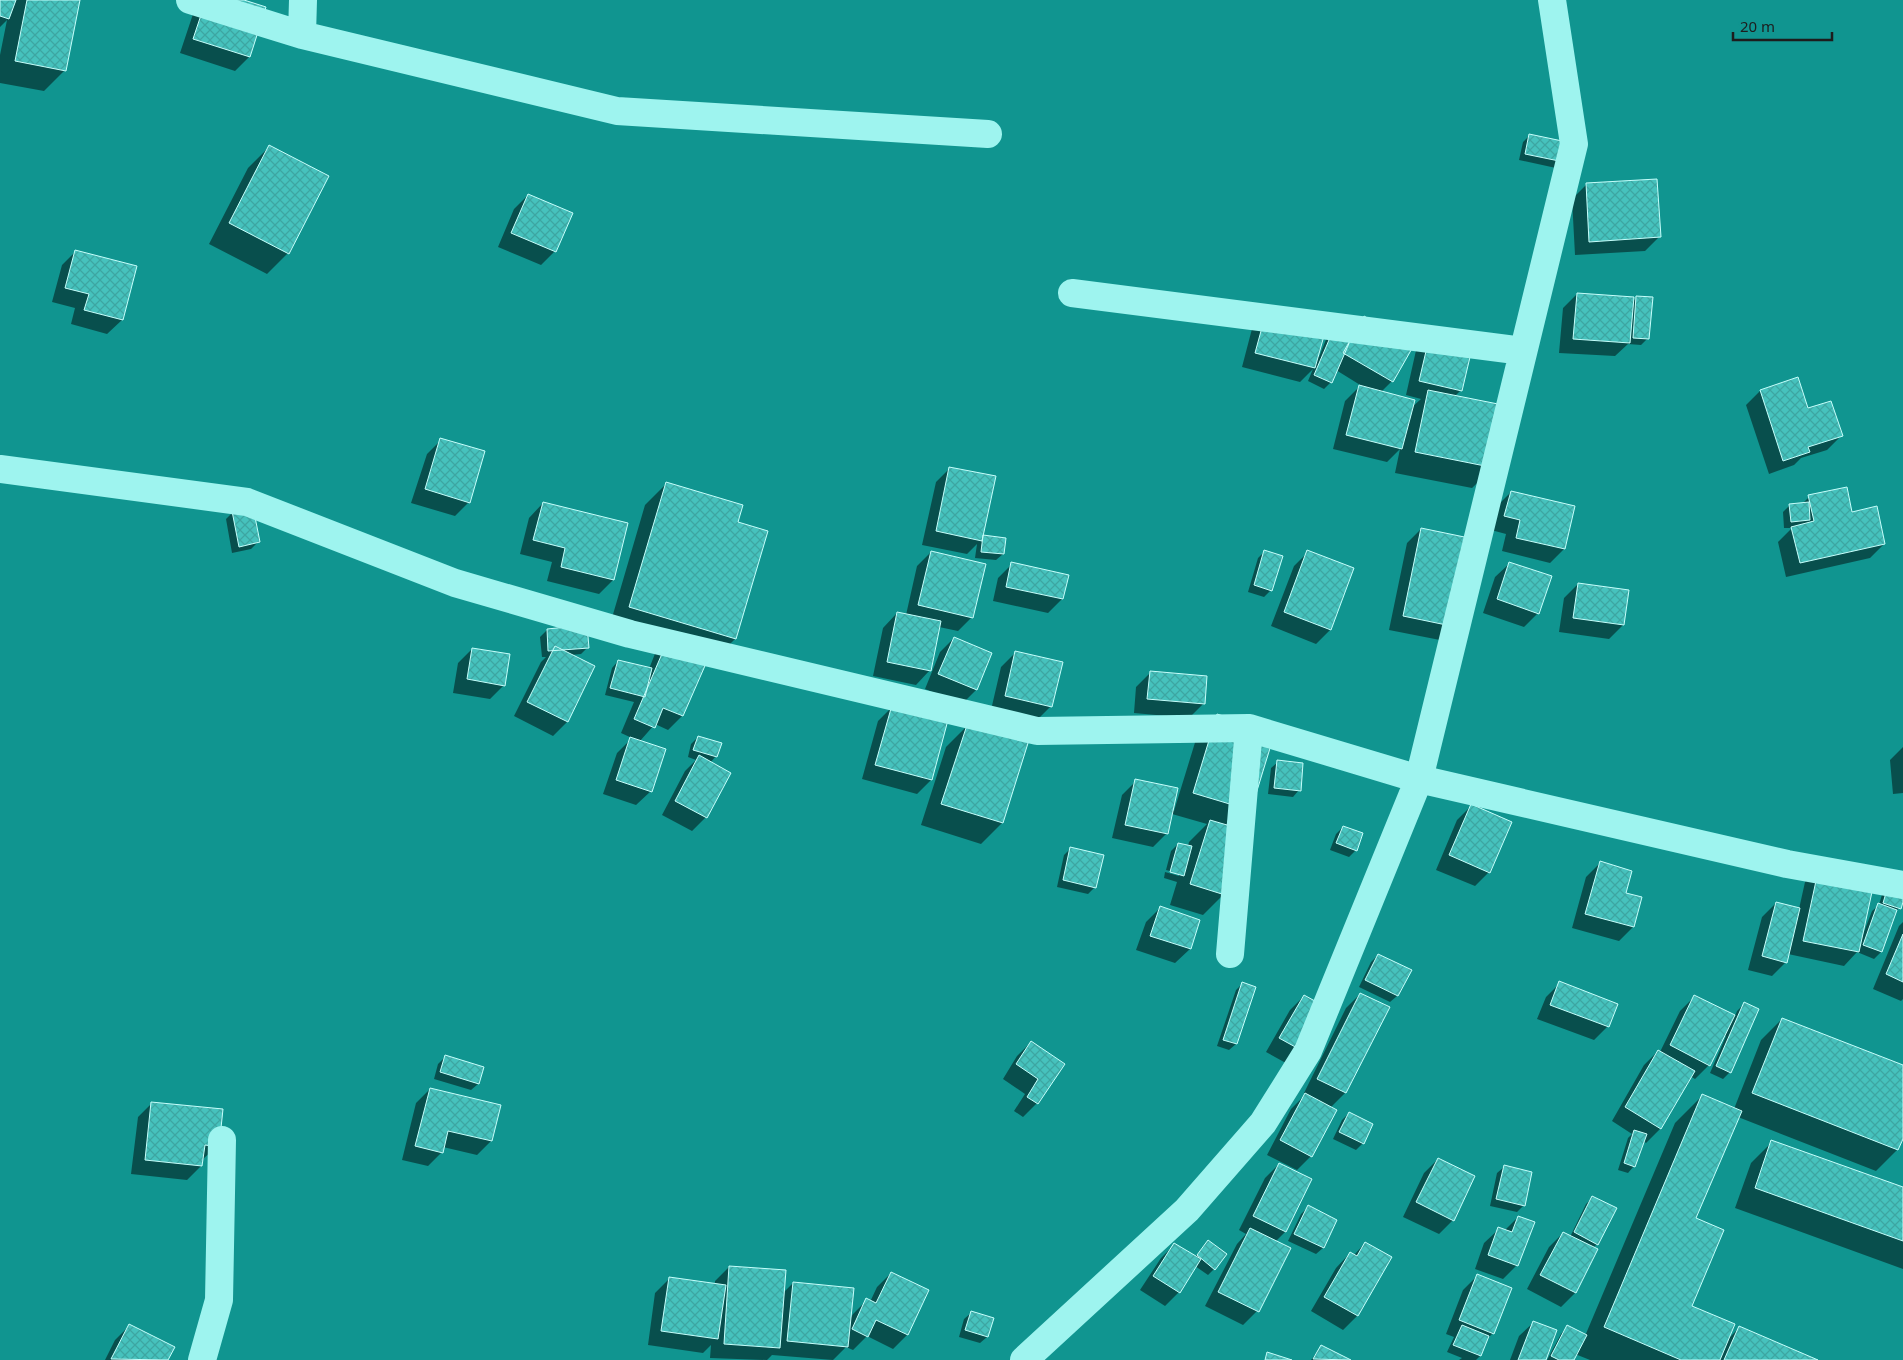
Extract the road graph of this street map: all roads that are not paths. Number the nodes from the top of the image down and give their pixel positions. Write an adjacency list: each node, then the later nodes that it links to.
1 (190, 0): 4 (street)
2 (303, 0): 4 (street)
3 (1552, 0): 7 (street)
4 (302, 36): 5 (street)
5 (988, 134)
6 (1072, 294): 7 (street)
7 (1523, 351): 10 (street)
8 (0, 469): 9 (street)
9 (1249, 728): 10 (street); 12 (street)
10 (1419, 780): 11 (street); 15 (street)
11 (1903, 885)
12 (1230, 954)
13 (222, 1140): 14 (street)
14 (202, 1360)
15 (1024, 1360)

